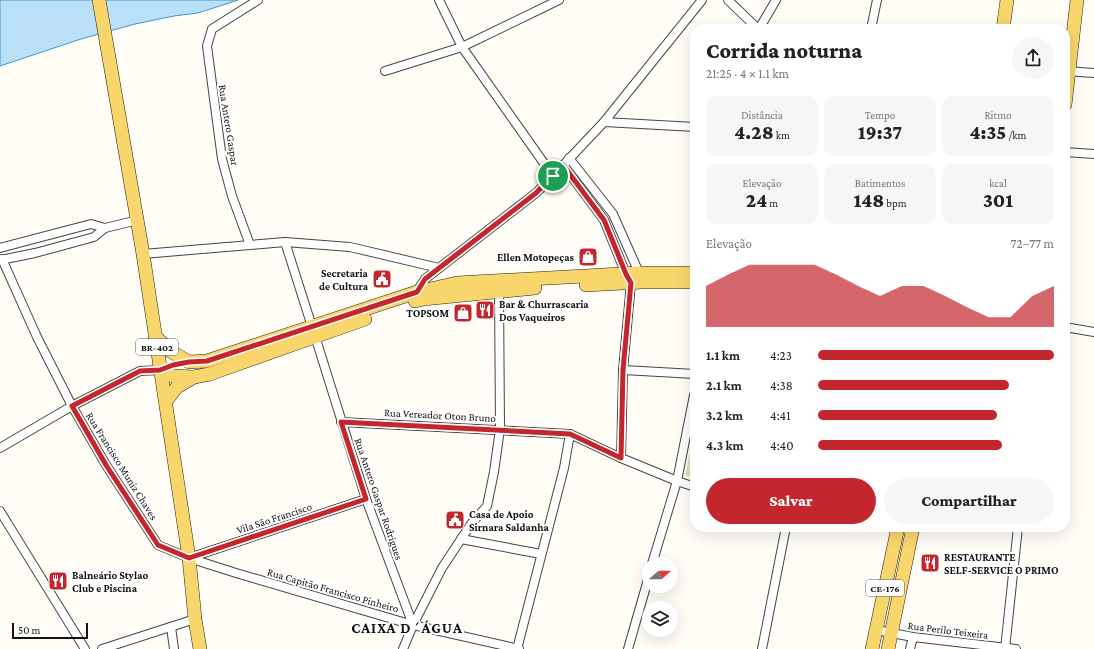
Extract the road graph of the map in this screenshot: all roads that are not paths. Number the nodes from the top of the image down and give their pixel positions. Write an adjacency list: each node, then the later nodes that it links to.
1 (99, 0): 27 (main road, BR-402)
2 (258, 0): 30 (street, Rua Antero Gaspar)
3 (439, 0): 15 (street)
4 (559, 0): 15 (street)
5 (702, 0): 20 (street)
6 (728, 0): 11 (street)
7 (776, 0): 12 (street)
8 (877, 0): 13 (street)
9 (1007, 0): 14 (main road)
10 (1077, 0): 16 (main road)
11 (754, 24)
12 (762, 24)
13 (872, 24)
14 (1004, 24)
15 (462, 47): 17 (street); 26 (street)
16 (1070, 50)
17 (385, 70)
18 (1070, 71): 19 (street)
19 (1094, 73)
20 (604, 122): 21 (street); 24 (street)
21 (690, 127)
22 (1070, 152): 23 (street)
23 (1094, 154)
24 (569, 158): 25 (street); 36 (street)
25 (563, 165): 26 (street); 36 (street)
26 (553, 176): 34 (street)
27 (138, 220): 28 (street); 32 (main road, BR-402)
28 (105, 228): 31 (street); 33 (street)
29 (284, 242): 30 (street); 34 (street); 41 (street, Rua Antero Gaspar Rodrigues)
30 (250, 246): 32 (street)
31 (0, 248)
32 (143, 254): 43 (main road, BR-402)
33 (1, 259): 50 (street, Rua Francisco Muniz Chaves)
34 (439, 268): 39 (street)
35 (690, 273): 36 (main road)
36 (634, 278): 37 (main road); 38 (main road); 39 (main road); 46 (street)
37 (690, 282)
38 (499, 291): 39 (main road); 53 (street)
39 (413, 297): 41 (main road)
40 (1070, 328): 42 (street)
41 (314, 332): 44 (main road); 48 (main road); 52 (street, Rua Antero Gaspar Rodrigues)
42 (1094, 332)
43 (155, 336): 44 (main road); 45 (main road, BR-402)
44 (189, 362): 45 (main road)
45 (160, 370): 48 (main road); 49 (main road, BR-402); 50 (street)
46 (623, 370): 47 (street); 56 (street)
47 (690, 374)
48 (194, 377): 49 (main road)
49 (166, 401): 68 (main road, BR-402)
50 (72, 406): 55 (street); 68 (street, Rua Francisco Muniz Chaves)
51 (690, 415): 57 (street)
52 (341, 422): 53 (street, Rua Vereador Oton Bruno); 59 (street, Rua Antero Gaspar Rodrigues)
53 (500, 429): 54 (street, Rua Vereador Oton Bruno); 65 (street)
54 (570, 434): 56 (street, Rua Vereador Oton Bruno); 66 (street)
55 (0, 448)
56 (621, 458): 57 (street, Rua Vereador Oton Bruno)
57 (677, 481): 58 (street, Rua Vereador Oton Bruno); 67 (street)
58 (690, 485)
59 (366, 499): 68 (street, Vila São Francisco); 71 (street, Rua Antero Gaspar Rodrigues)
60 (0, 511): 77 (street)
61 (785, 532): 84 (street)
62 (897, 532): 73 (main road, CE-176)
63 (912, 532): 74 (main road, CE-176)
64 (1018, 532): 76 (street)
65 (461, 539): 66 (street); 71 (street)
66 (541, 554): 82 (street)
67 (654, 557)
68 (189, 558): 70 (main road, BR-402); 71 (street, Rua Capitão Francisco Pinheiro)
69 (644, 593): 83 (street)
70 (195, 619): 72 (street); 80 (main road, BR-402)
71 (413, 625): 81 (street); 82 (street, Rua Capitão Francisco Pinheiro)
72 (171, 627): 78 (street); 79 (street)
73 (876, 630): 74 (street, Rua Perilo Teixeira); 85 (main road, CE-176)
74 (891, 633): 75 (street, Rua Perilo Teixeira); 86 (main road, CE-176)
75 (913, 637): 76 (street, Rua Perilo Teixeira); 87 (street)
76 (1006, 648): 88 (street, Rua Perilo Teixeira)
77 (85, 649)
78 (102, 649)
79 (174, 649)
80 (200, 649)
81 (403, 649)
82 (517, 649)
83 (628, 649)
84 (762, 649)
85 (872, 649)
86 (888, 649)
87 (910, 649)
88 (1016, 649)

